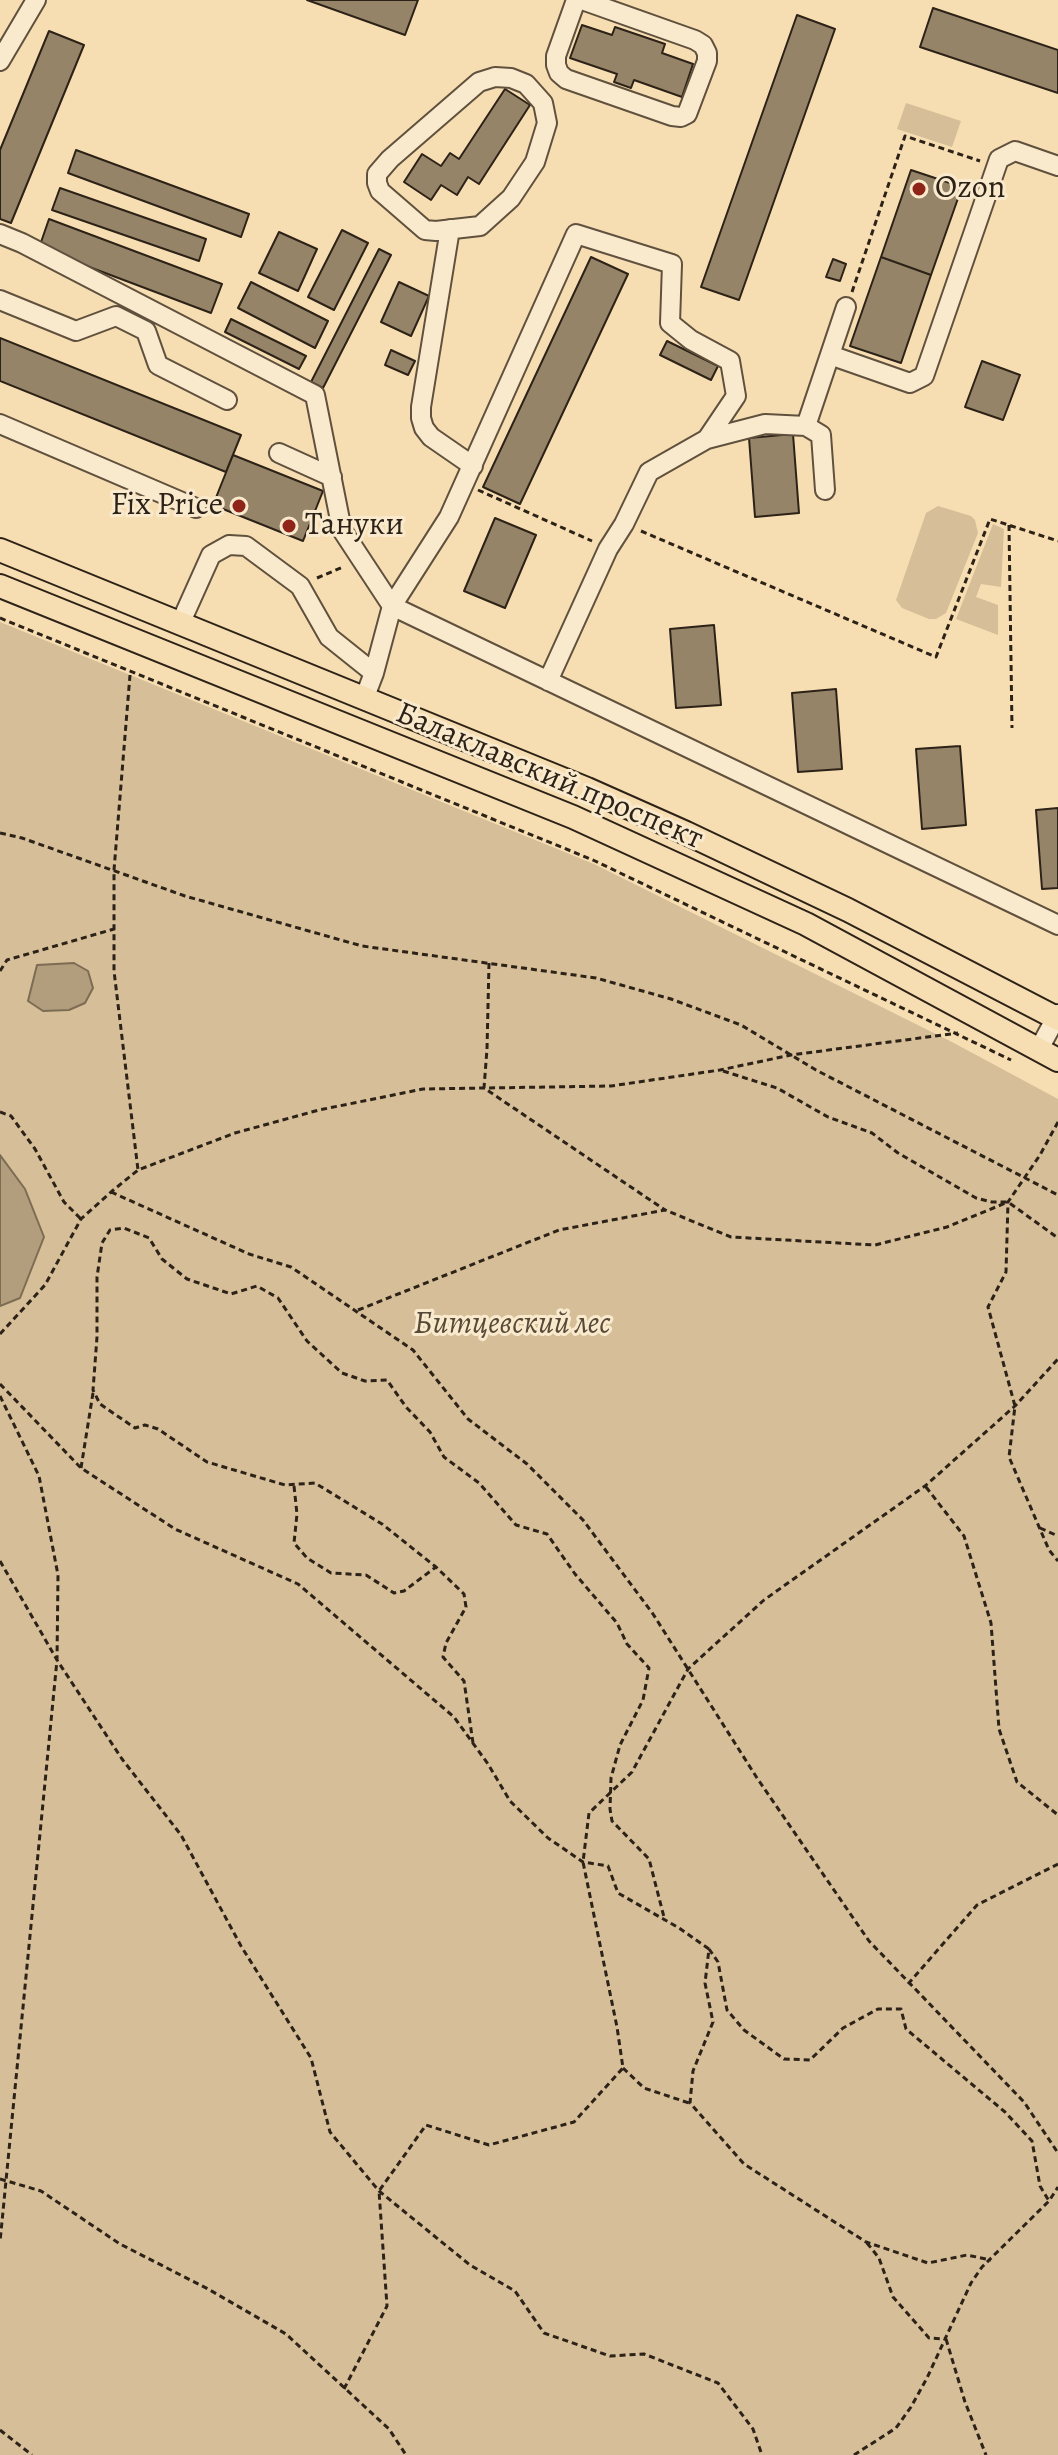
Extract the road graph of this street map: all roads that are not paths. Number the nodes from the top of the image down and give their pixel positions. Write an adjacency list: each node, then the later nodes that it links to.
1 (36, 0): 5 (street)
2 (576, 0): 4 (street)
3 (582, 0): 4 (street)
4 (556, 56): 6 (street)
5 (0, 61)
6 (540, 100): 8 (street); 8 (street)
7 (1058, 166): 12 (street)
8 (450, 229): 18 (street)
9 (0, 234): 19 (street)
10 (0, 300): 13 (street)
11 (846, 307): 12 (street)
12 (830, 355): 15 (street)
13 (227, 400)
14 (0, 424): 21 (street)
15 (806, 426): 16 (street); 20 (street)
16 (707, 439): 18 (street); 27 (street)
17 (279, 453): 19 (street)
18 (473, 466): 24 (street)
19 (332, 477): 24 (street)
20 (825, 490)
21 (196, 508)
22 (0, 550): 25 (main road, Балаклавский проспект)
23 (0, 586): 30 (main road, Балаклавский проспект)
24 (392, 606): 26 (street); 27 (street)
25 (180, 624): 26 (street); 28 (main road, Балаклавский проспект)
26 (374, 673): 28 (street)
27 (548, 681): 31 (street)
28 (364, 699): 29 (main road, Балаклавский проспект)
29 (587, 789): 30 (street); 32 (main road, Балаклавский проспект)
30 (573, 817): 33 (main road, Балаклавский проспект)
31 (1058, 925)
32 (1057, 1017): 33 (street)
33 (1049, 1054)

